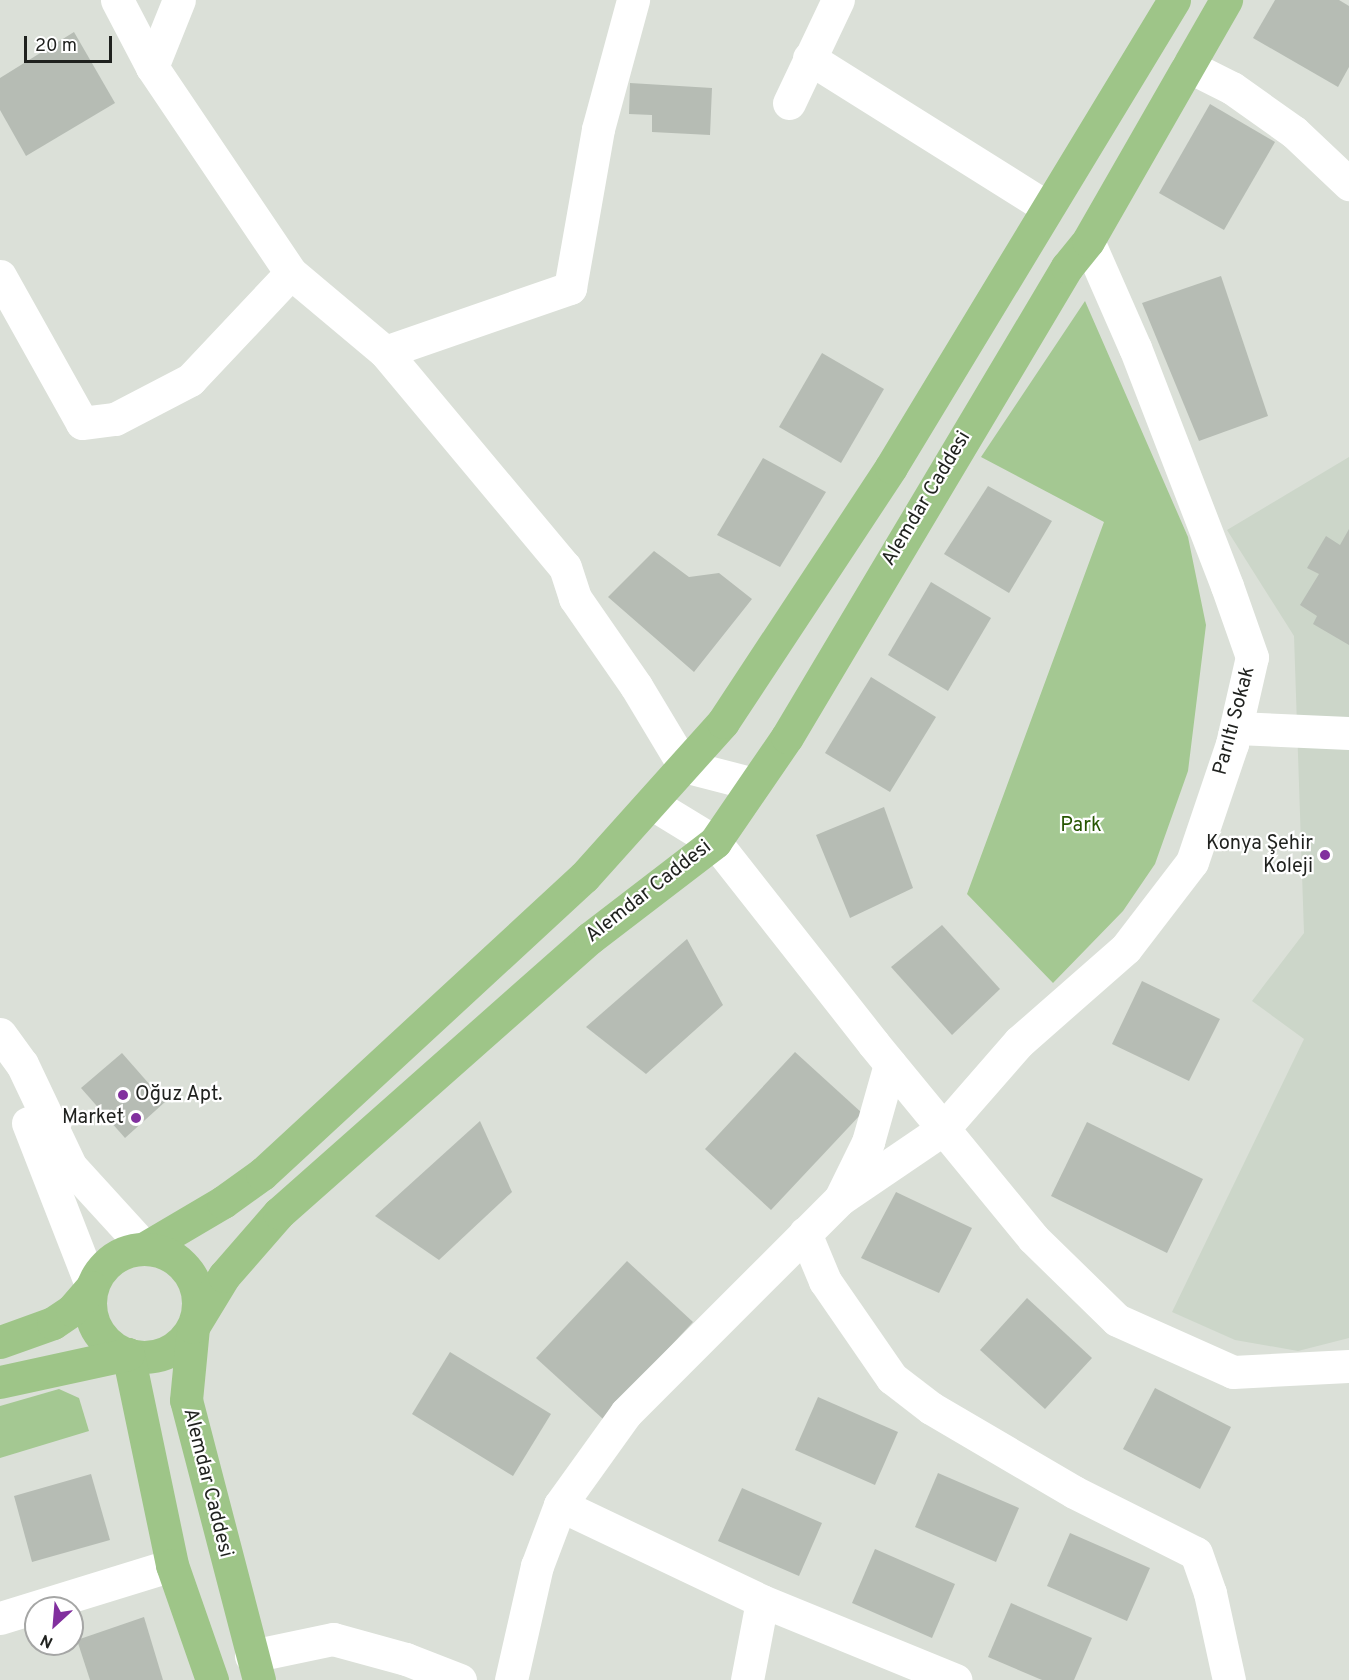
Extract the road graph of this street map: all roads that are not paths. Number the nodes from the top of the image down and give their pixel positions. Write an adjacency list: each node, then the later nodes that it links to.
1 (117, 0): 9 (street)
2 (180, 0): 9 (street)
3 (633, 0): 16 (street)
4 (838, 0): 7 (street)
5 (1174, 0): 12 (main road)
6 (1226, 0): 8 (main road, Alemdar Caddesi)
7 (809, 58): 10 (street); 12 (street)
8 (1188, 66): 11 (street); 13 (main road, Alemdar Caddesi)
9 (152, 67): 14 (street)
10 (789, 103)
11 (1349, 184)
12 (1048, 208): 19 (main road)
13 (1088, 241): 17 (street, Parıltı Sokak); 20 (main road, Alemdar Caddesi)
14 (291, 273): 15 (street); 16 (street)
15 (0, 276)
16 (386, 352): 19 (street)
17 (1236, 728): 18 (street); 26 (street, Parıltı Sokak)
18 (1349, 733)
19 (684, 766): 20 (street); 21 (main road)
20 (754, 784): 22 (main road, Alemdar Caddesi)
21 (651, 803): 22 (street); 29 (main road)
22 (715, 842): 25 (street); 31 (main road, Alemdar Caddesi)
23 (0, 1034): 29 (street)
24 (0, 1051): 30 (street)
25 (890, 1064): 26 (street); 27 (street)
26 (943, 1129): 27 (street, Parıltı Sokak); 34 (street)
27 (840, 1198): 28 (street)
28 (805, 1233): 36 (street); 46 (street)
29 (145, 1248): 30 (main road); 31 (main road)
30 (92, 1287): 32 (main road); 33 (main road)
31 (193, 1327): 33 (main road); 40 (main road, Alemdar Caddesi)
32 (0, 1342)
33 (128, 1354): 35 (main road); 37 (main road)
34 (1349, 1366)
35 (0, 1382)
36 (560, 1504): 38 (street); 43 (street)
37 (172, 1565): 39 (street); 41 (main road)
38 (762, 1601): 44 (street); 45 (street)
39 (0, 1618)
40 (255, 1668): 42 (street)
41 (212, 1680)
42 (460, 1680)
43 (511, 1680)
44 (747, 1680)
45 (956, 1680)
46 (1229, 1680)

